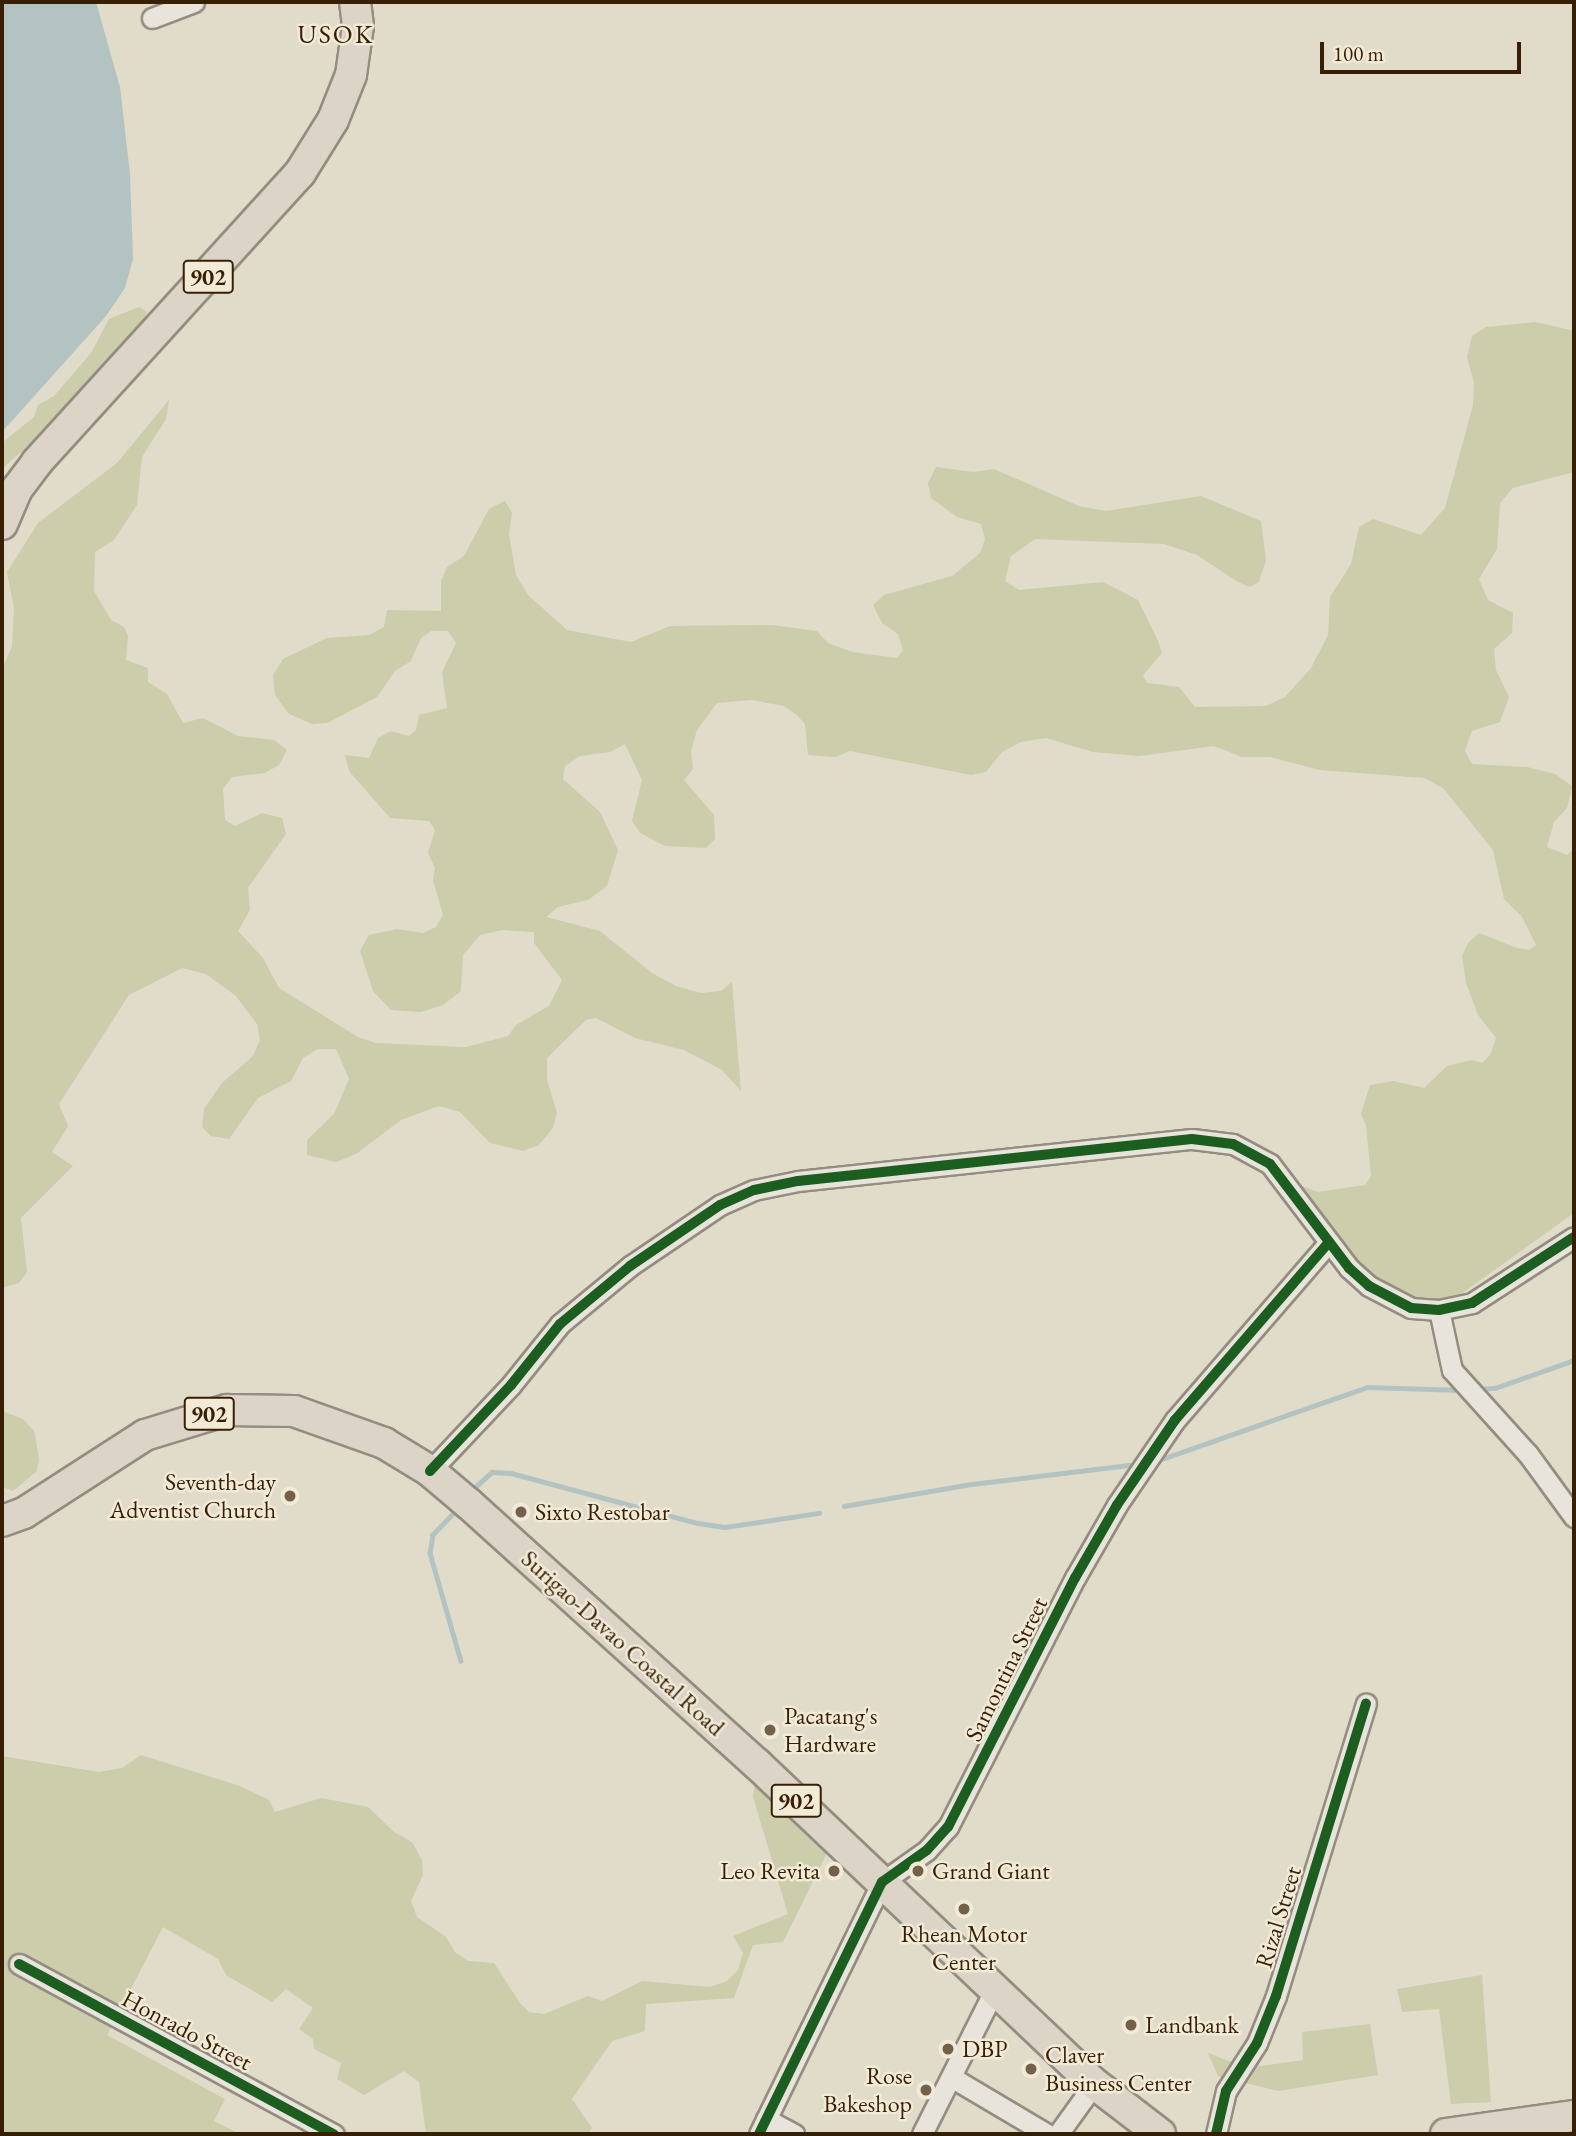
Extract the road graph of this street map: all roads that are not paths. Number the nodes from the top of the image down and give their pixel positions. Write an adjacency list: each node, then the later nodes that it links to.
1 (194, 2): 3 (street)
2 (355, 2): 4 (highway, 902)
3 (152, 18)
4 (2, 524)
5 (1574, 1237): 7 (street)
6 (1329, 1242): 7 (street); 8 (street); 12 (street, Samontina Street)
7 (1438, 1310): 9 (street)
8 (430, 1471): 10 (highway, Surigao-Davao Coastal Road / 902); 12 (highway, Surigao-Davao Coastal Road / 902)
9 (1574, 1517)
10 (2, 1521)
11 (1366, 1704): 25 (street, Rizal Street)
12 (882, 1882): 14 (highway, Surigao-Davao Coastal Road / 902); 18 (street, Samontina Street)
13 (19, 1965): 19 (street, Honrado Street)
14 (994, 1991): 15 (street); 16 (highway, Surigao-Davao Coastal Road / 902)
15 (951, 2077): 21 (street); 22 (street)
16 (1094, 2084): 23 (street); 24 (highway, Surigao-Davao Coastal Road / 902)
17 (1574, 2116): 26 (highway)
18 (762, 2127): 20 (street)
19 (334, 2134)
20 (794, 2134)
21 (922, 2134)
22 (1047, 2134)
23 (1058, 2134)
24 (1160, 2134)
25 (1216, 2134)
26 (1446, 2134)

